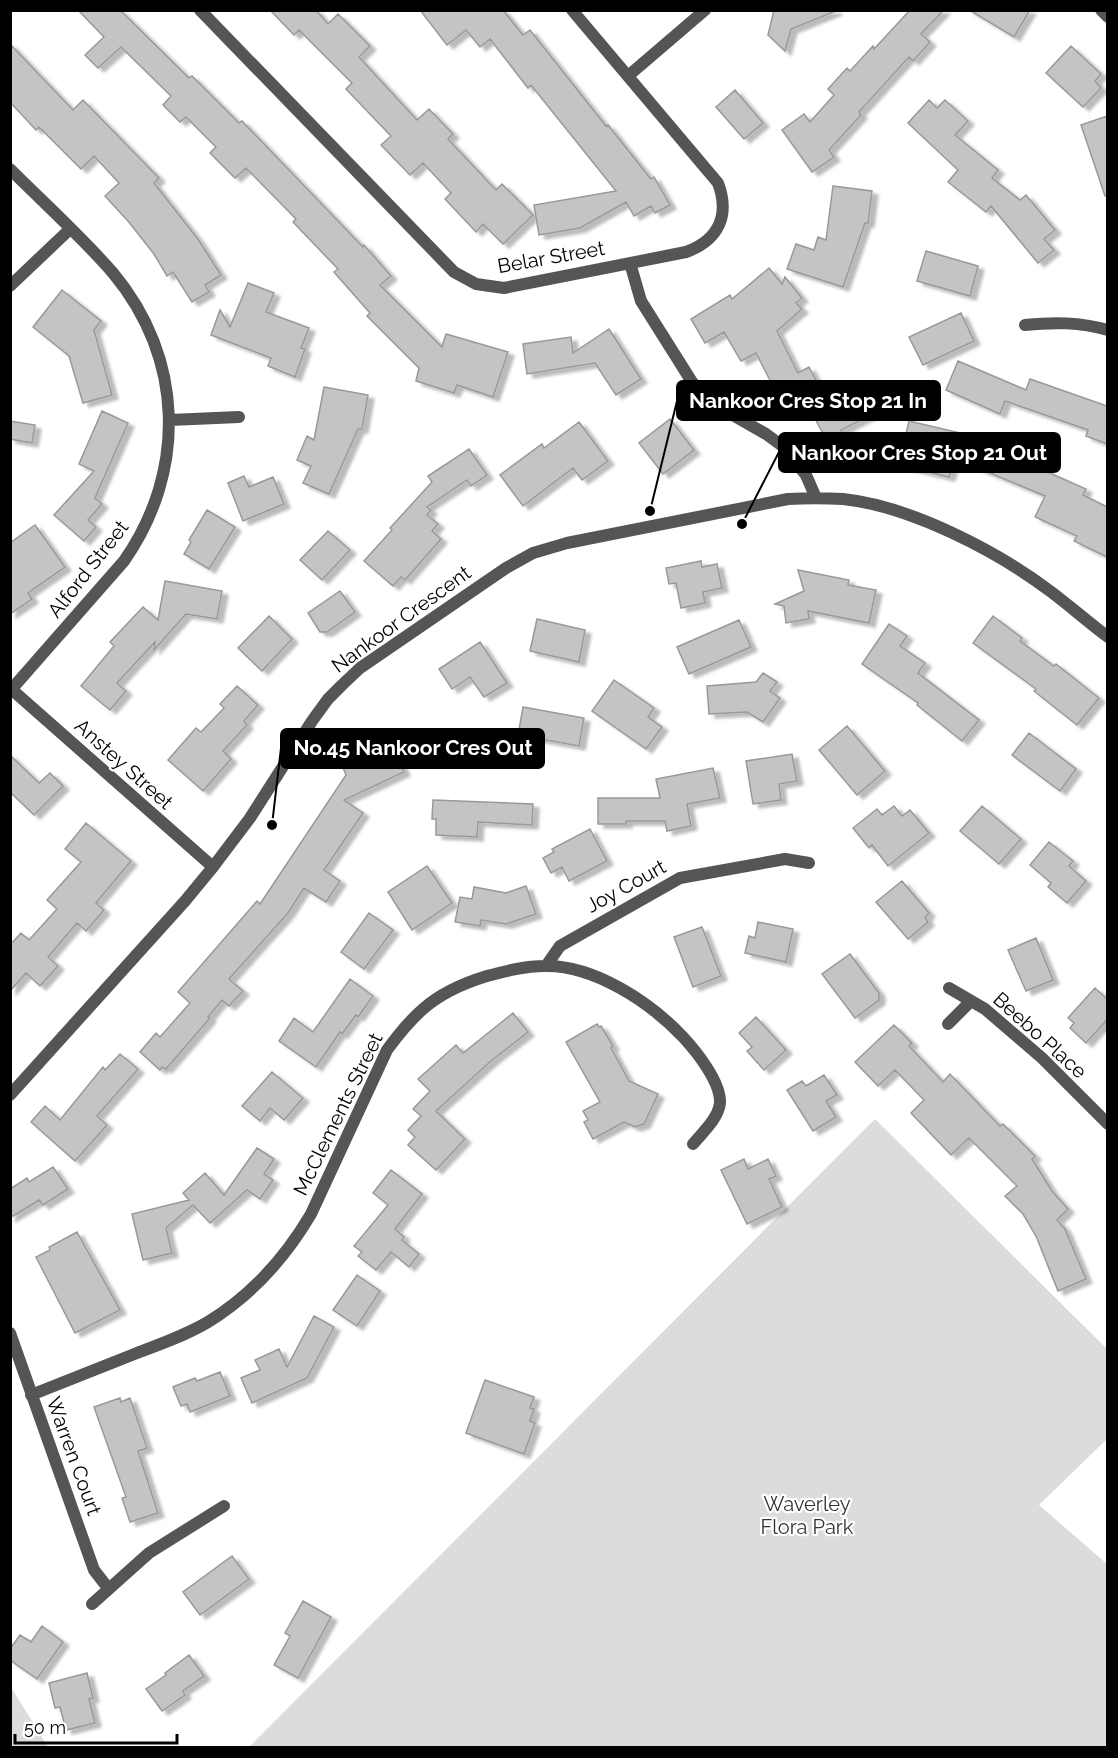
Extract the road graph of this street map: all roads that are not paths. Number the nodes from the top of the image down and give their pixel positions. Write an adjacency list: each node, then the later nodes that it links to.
1 (200, 10): 9 (street, Belar Street)
2 (572, 10): 6 (street, Belar Street)
3 (705, 10): 6 (street)
4 (1101, 10): 5 (street)
5 (1107, 17)
6 (628, 76): 9 (street, Belar Street)
7 (10, 169): 8 (street, Alford Street)
8 (70, 229): 10 (street); 14 (street, Alford Street)
9 (630, 263): 15 (street)
10 (10, 286)
11 (1025, 325): 12 (street)
12 (1107, 330)
13 (239, 417): 14 (street)
14 (170, 420): 17 (street, Alford Street)
15 (816, 498): 16 (street, Nankoor Crescent); 19 (street, Nankoor Crescent)
16 (1107, 637)
17 (11, 690): 19 (street, Anstey Street)
18 (809, 863): 20 (street, Joy Court)
19 (213, 867): 24 (street, Nankoor Crescent)
20 (546, 966): 26 (street, McClements Street); 28 (street, McClements Street)
21 (949, 988): 22 (street, Beebo Place)
22 (971, 1001): 23 (street, Beebo Place); 25 (street, Beebo Place)
23 (948, 1024)
24 (10, 1095)
25 (1107, 1124)
26 (693, 1144)
27 (10, 1333): 28 (street, Warren Court)
28 (31, 1395): 30 (street, Warren Court)
29 (224, 1506): 30 (street)
30 (108, 1588): 31 (street)
31 (92, 1604)

